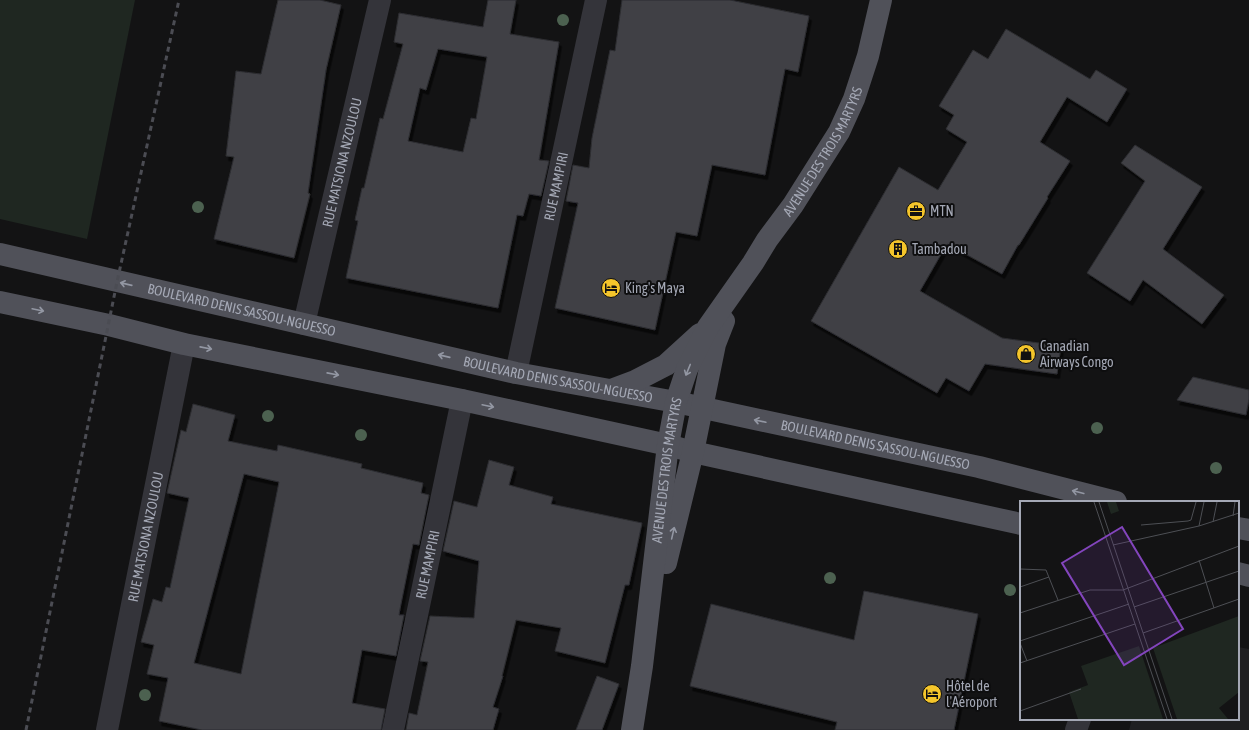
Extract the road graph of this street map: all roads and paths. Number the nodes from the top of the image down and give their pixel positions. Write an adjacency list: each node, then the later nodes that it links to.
1 (380, 0): 7 (street, RUE MATSIONA NZOULOU)
2 (596, 0): 10 (street, RUE MAMPIRI)
3 (881, 0): 5 (main road, AVENUE DES TROIS MARTYRS)
4 (0, 254): 7 (main road, BOULEVARD DENIS SASSOU-NGUESSO, one-way to 4)
5 (735, 288): 8 (main road, AVENUE DES TROIS MARTYRS); 14 (main road, AVENUE DES TROIS MARTYRS)
6 (0, 302): 9 (main road, one-way to 9)
7 (304, 324): 10 (main road, BOULEVARD DENIS SASSOU-NGUESSO, one-way to 7)
8 (708, 327): 11 (main road); 13 (main road, AVENUE DES TROIS MARTYRS, one-way to 13)
9 (184, 344): 12 (main road, one-way to 12); 25 (street, RUE MATSIONA NZOULOU)
10 (516, 373): 11 (main road, BOULEVARD DENIS SASSOU-NGUESSO)
11 (611, 390): 13 (main road, BOULEVARD DENIS SASSOU-NGUESSO)
12 (462, 400): 15 (main road, one-way to 15); 26 (street, RUE MAMPIRI)
13 (676, 402): 14 (main road, BOULEVARD DENIS SASSOU-NGUESSO); 15 (main road, AVENUE DES TROIS MARTYRS)
14 (702, 409): 16 (main road, AVENUE DES TROIS MARTYRS); 17 (main road, BOULEVARD DENIS SASSOU-NGUESSO, one-way to 14)
15 (668, 445): 16 (main road); 23 (main road, AVENUE DES TROIS MARTYRS)
16 (693, 452): 18 (main road); 23 (main road, AVENUE DES TROIS MARTYRS, one-way to 16)
17 (1112, 501)
18 (1020, 524)
19 (1239, 528): 20 (main road)
20 (1249, 530)
21 (1239, 573): 22 (main road)
22 (1249, 576)
23 (642, 666): 27 (main road, AVENUE DES TROIS MARTYRS)
24 (1080, 720): 28 (street)
25 (107, 730)
26 (393, 730)
27 (632, 730)
28 (1076, 730)

